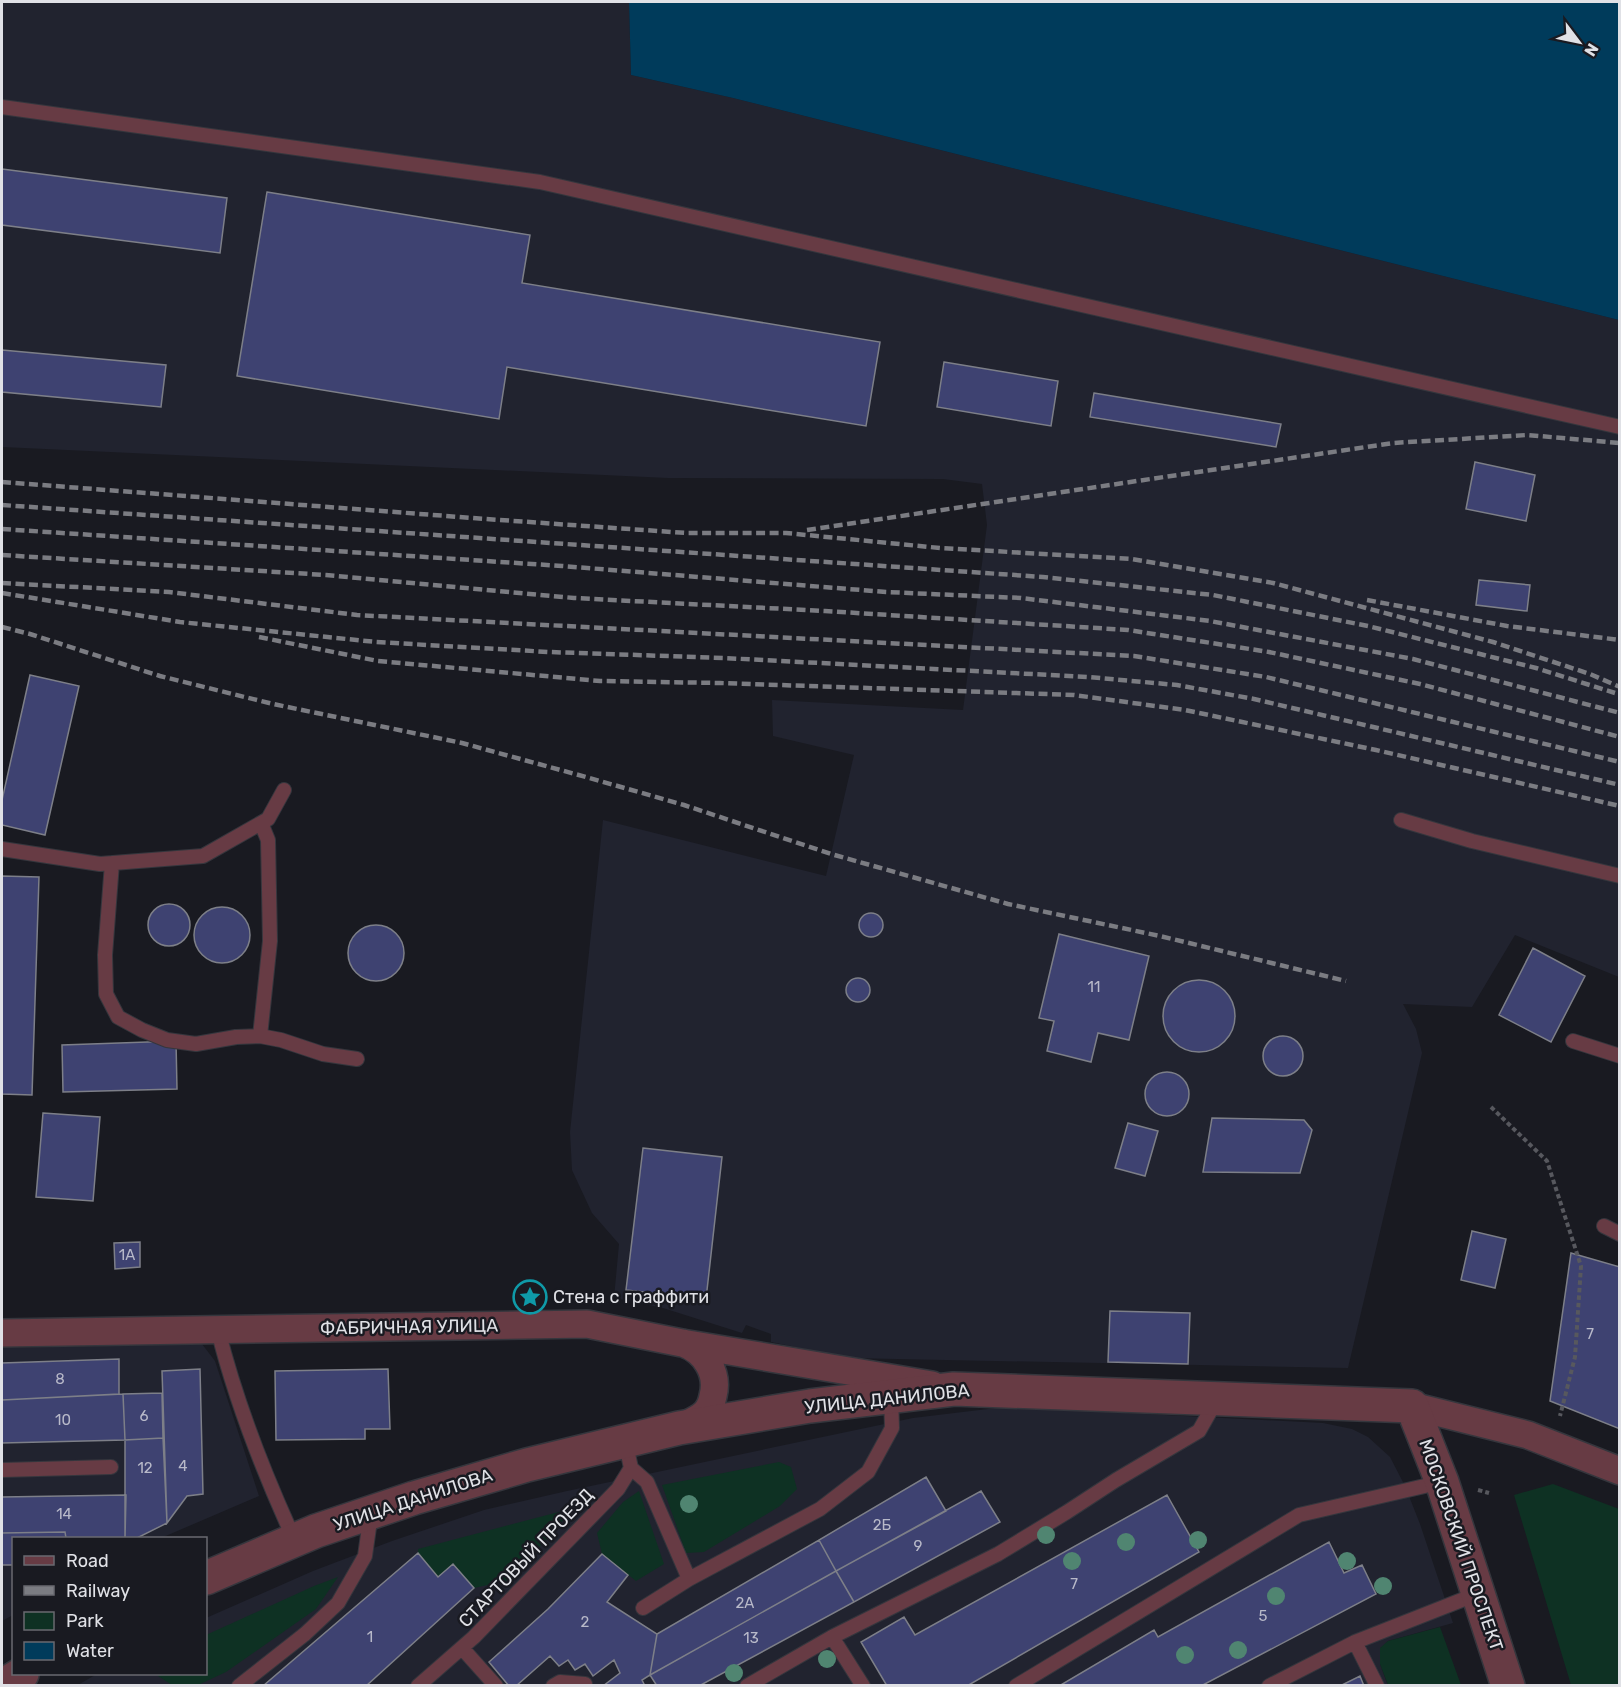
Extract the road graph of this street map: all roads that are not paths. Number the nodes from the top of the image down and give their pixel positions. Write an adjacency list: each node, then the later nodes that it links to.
1 (2, 107): 2 (lane)
2 (1620, 427)
3 (284, 790): 5 (lane)
4 (1401, 820): 8 (lane)
5 (261, 823): 7 (lane); 9 (lane)
6 (2, 849): 7 (lane)
7 (112, 863): 9 (lane)
8 (1620, 876)
9 (260, 1036): 12 (lane)
10 (1573, 1041): 11 (lane)
11 (1620, 1056)
12 (357, 1059)
13 (1604, 1226): 14 (lane)
14 (1620, 1234)
15 (218, 1330): 16 (street, ФАБРИЧНАЯ УЛИЦА); 17 (street, ФАБРИЧНАЯ УЛИЦА); 29 (lane)
16 (2, 1334)
17 (682, 1343): 18 (street, ФАБРИЧНАЯ УЛИЦА); 22 (street)
18 (954, 1389): 19 (street, УЛИЦА ДАНИЛОВА); 20 (street, УЛИЦА ДАНИЛОВА)
19 (891, 1396): 22 (street, УЛИЦА ДАНИЛОВА); 31 (lane)
20 (1217, 1399): 21 (street, УЛИЦА ДАНИЛОВА); 34 (lane)
21 (1412, 1406): 26 (street, УЛИЦА ДАНИЛОВА); 27 (street, МОСКОВСКИЙ ПРОСПЕКТ)
22 (679, 1428): 23 (street, УЛИЦА ДАНИЛОВА)
23 (628, 1454): 28 (street, УЛИЦА ДАНИЛОВА); 31 (lane); 36 (lane, СТАРТОВЫЙ ПРОЕЗД)
24 (111, 1467): 25 (lane)
25 (2, 1470)
26 (1620, 1471)
27 (1442, 1482): 32 (street, МОСКОВСКИЙ ПРОСПЕКТ); 46 (lane)
28 (371, 1512): 29 (street, УЛИЦА ДАНИЛОВА); 40 (lane)
29 (294, 1539): 30 (street, УЛИЦА ДАНИЛОВА)
30 (207, 1578)
31 (690, 1580): 33 (lane)
32 (1477, 1594): 35 (lane); 49 (street, МОСКОВСКИЙ ПРОСПЕКТ)
33 (643, 1608)
34 (832, 1637): 44 (lane); 45 (lane)
35 (1355, 1642): 47 (lane); 48 (lane)
36 (462, 1648): 41 (lane, СТАРТОВЫЙ ПРОЕЗД); 42 (lane)
37 (20, 1675): 39 (street)
38 (585, 1683): 43 (lane)
39 (2, 1686)
40 (239, 1686)
41 (418, 1686)
42 (496, 1686)
43 (553, 1686)
44 (747, 1686)
45 (863, 1686)
46 (1016, 1686)
47 (1269, 1686)
48 (1377, 1686)
49 (1508, 1686)

